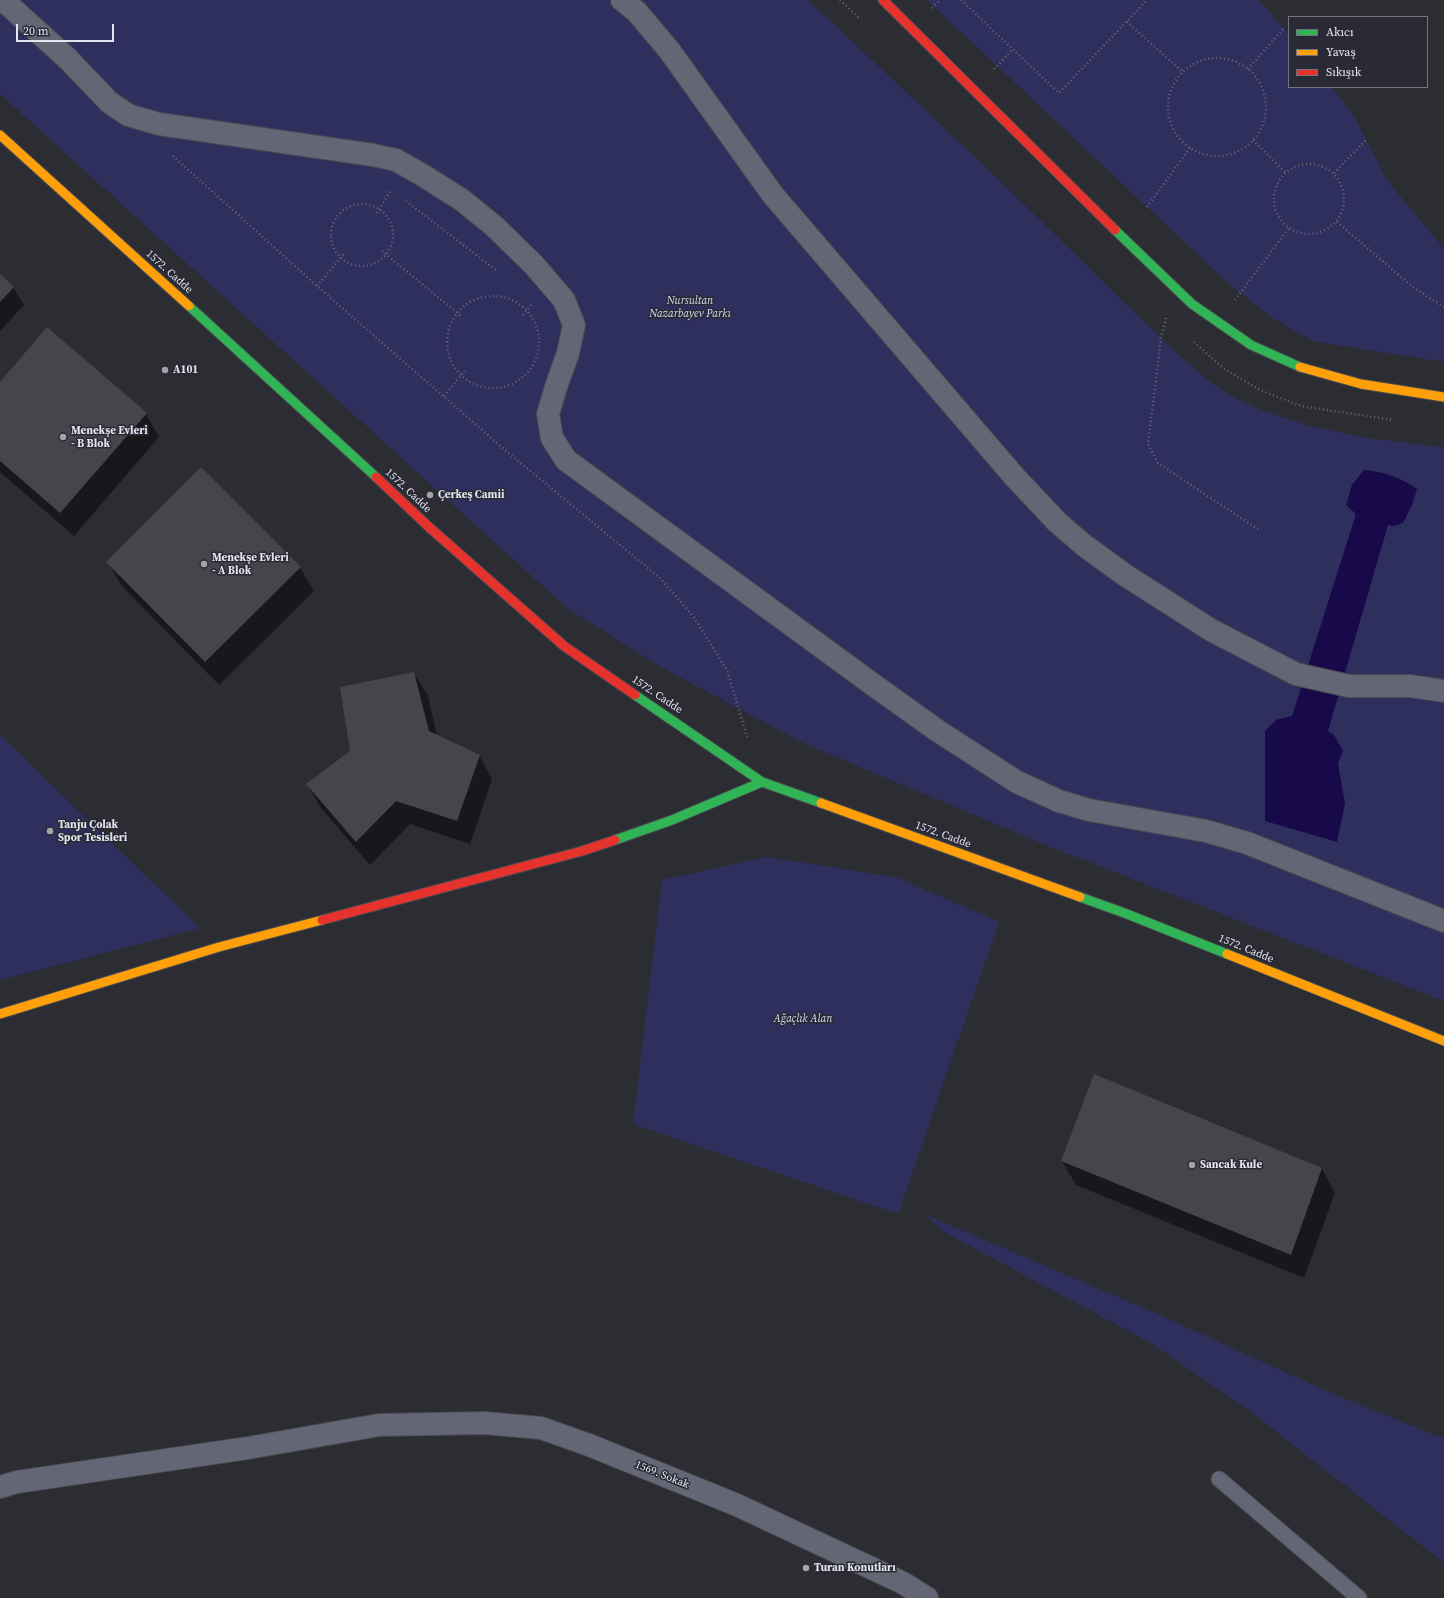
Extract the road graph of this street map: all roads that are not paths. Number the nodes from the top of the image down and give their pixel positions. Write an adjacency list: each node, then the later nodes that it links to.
1 (3, 0): 8 (street)
2 (622, 0): 6 (street)
3 (883, 0): 5 (main road)
4 (0, 135): 7 (main road, 1572. Cadde)
5 (1444, 397)
6 (1444, 691)
7 (762, 782): 9 (main road); 10 (main road, 1572. Cadde)
8 (1444, 920)
9 (0, 1014)
10 (1444, 1041)
11 (1219, 1479): 14 (lane)
12 (0, 1487): 13 (street, 1569. Sokak)
13 (927, 1598)
14 (1359, 1598)

